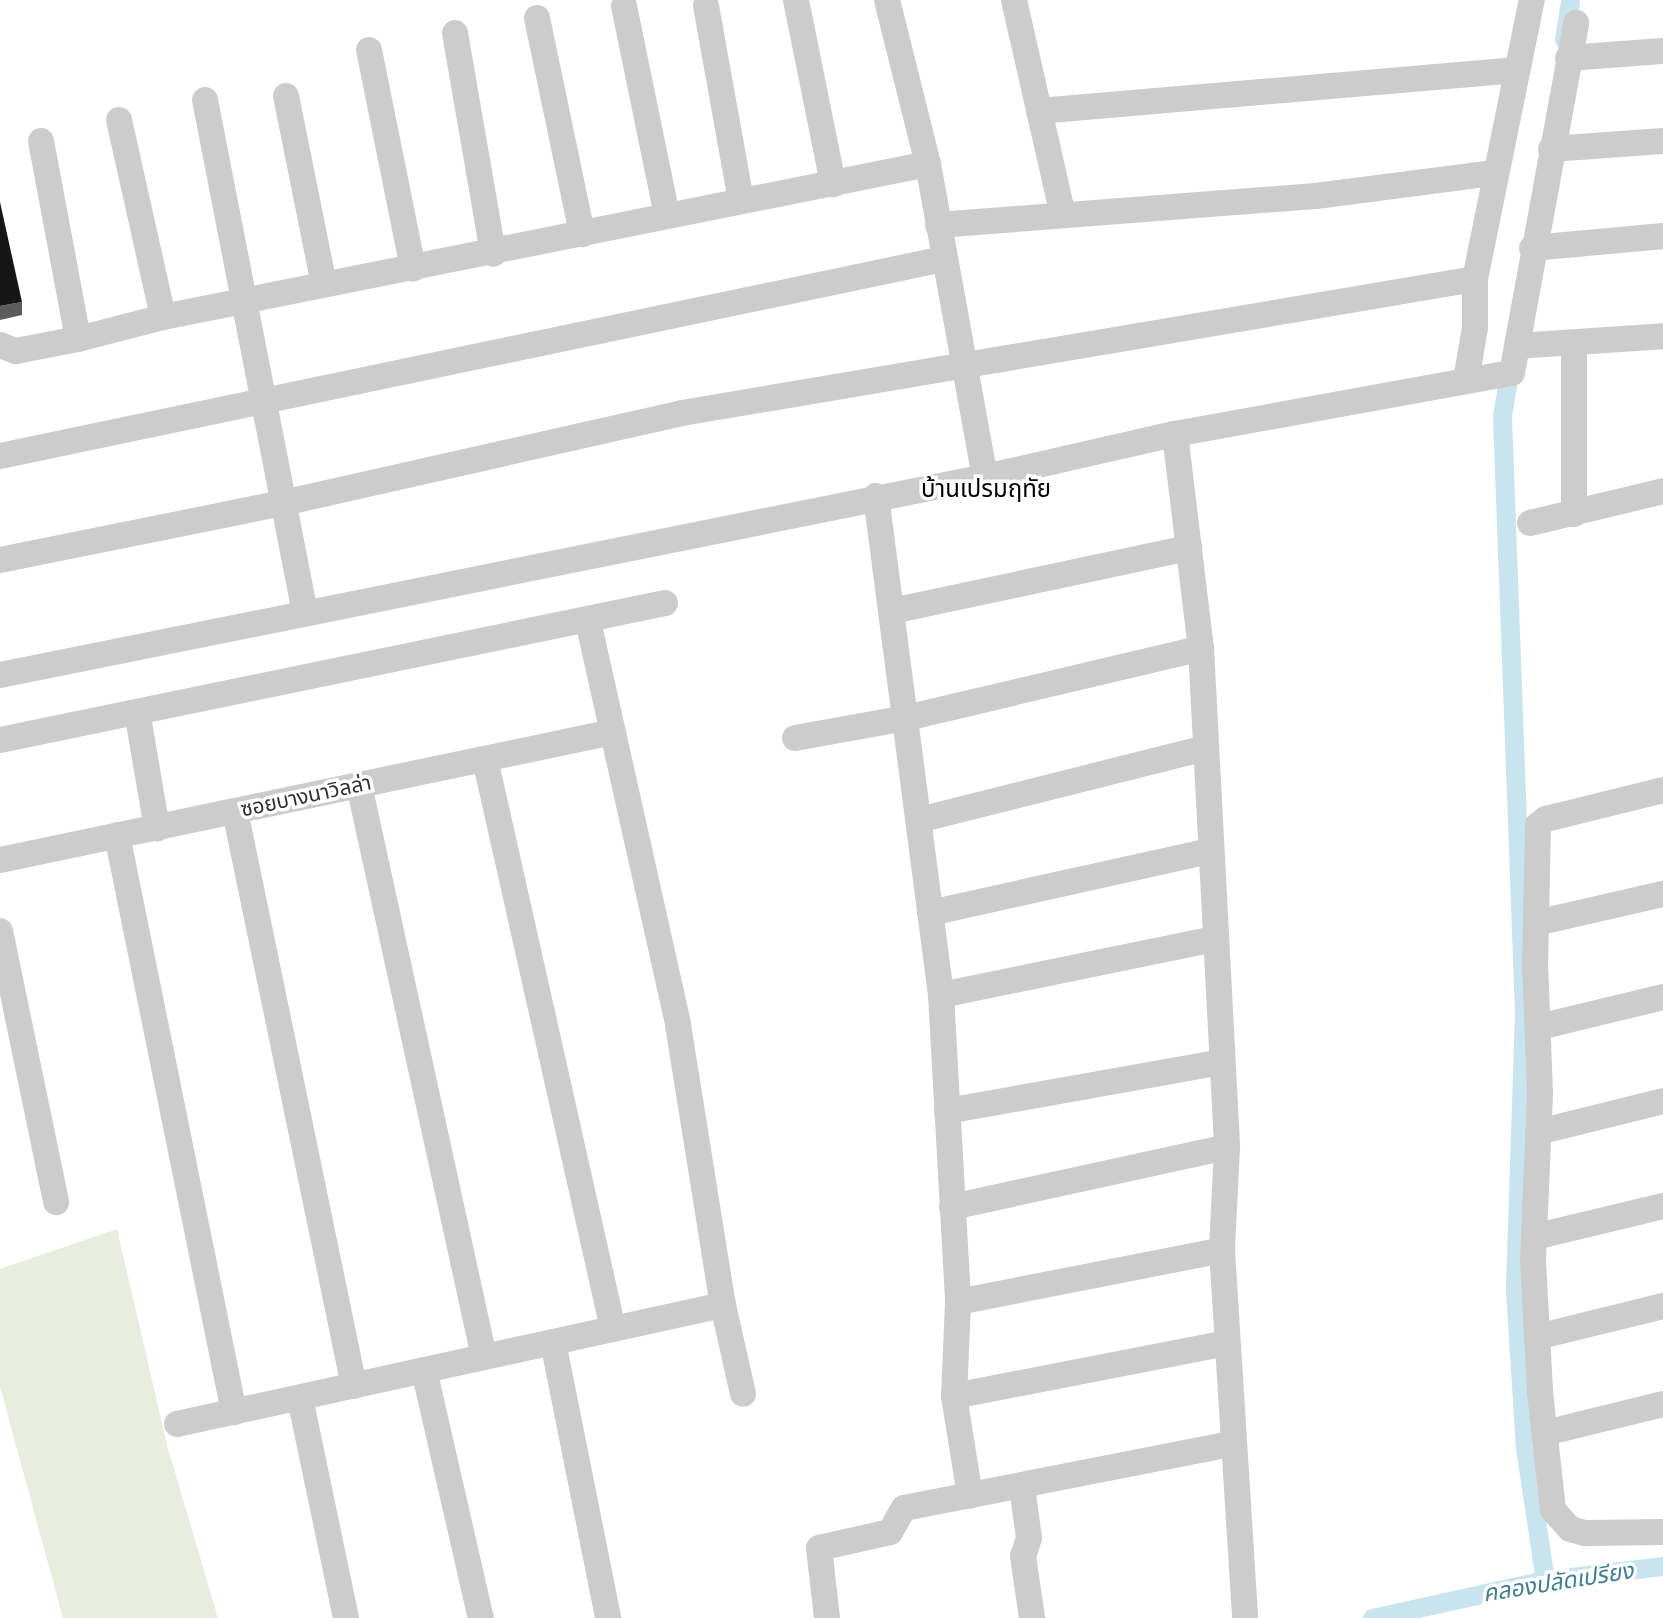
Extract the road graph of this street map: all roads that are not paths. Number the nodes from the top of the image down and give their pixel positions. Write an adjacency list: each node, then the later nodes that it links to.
1 (796, 0): 23 (street)
2 (887, 0): 21 (street)
3 (1014, 0): 16 (street)
4 (1532, 0): 13 (street)
5 (624, 6): 26 (street)
6 (706, 6): 24 (street)
7 (537, 18): 28 (street)
8 (1576, 23): 12 (street)
9 (455, 33): 31 (street)
10 (369, 50): 33 (street)
11 (1663, 51): 12 (street)
12 (1568, 58): 20 (street)
13 (1517, 70): 16 (street); 22 (street)
14 (286, 96): 35 (street)
15 (205, 100): 36 (street)
16 (1039, 111): 25 (street)
17 (119, 120): 37 (street)
18 (41, 141): 39 (street)
19 (1663, 141): 20 (street)
20 (1552, 149): 30 (street)
21 (928, 164): 23 (street); 27 (street)
22 (1493, 173): 25 (street); 34 (street)
23 (832, 184): 24 (street)
24 (741, 201): 26 (street)
25 (1062, 212): 27 (street)
26 (667, 216): 28 (street)
27 (938, 225): 32 (street)
28 (582, 234): 31 (street)
29 (1663, 236): 30 (street)
30 (1532, 248): 42 (street)
31 (493, 254): 33 (street)
32 (944, 259): 43 (street); 45 (street)
33 (412, 269): 35 (street)
34 (1475, 279): 43 (street); 44 (street)
35 (324, 284): 36 (street)
36 (247, 302): 37 (street); 45 (street)
37 (163, 317): 39 (street)
38 (1663, 336): 41 (street)
39 (78, 339): 40 (street)
40 (0, 345)
41 (1574, 345): 42 (street); 52 (street)
42 (1518, 346): 44 (street)
43 (965, 363): 48 (street); 51 (street)
44 (1473, 378): 46 (street)
45 (266, 402): 47 (street); 51 (street)
46 (1175, 434): 48 (street); 54 (street)
47 (0, 456)
48 (985, 477): 50 (street)
49 (1663, 491): 52 (street)
50 (876, 496): 57 (street); 58 (street)
51 (283, 503): 55 (street); 58 (street)
52 (1574, 514): 53 (street)
53 (1530, 523)
54 (1189, 548): 57 (street); 60 (street)
55 (0, 560)
56 (665, 603): 59 (street)
57 (892, 611): 62 (street)
58 (305, 613): 61 (street)
59 (588, 621): 64 (street); 66 (street)
60 (1201, 648): 62 (street); 67 (street)
61 (0, 675)
62 (906, 718): 65 (street); 72 (street)
63 (139, 723): 73 (street)
64 (613, 732): 68 (street, ซอยบางนาวิลล่า); 96 (street)
65 (795, 738)
66 (0, 740)
67 (1205, 748): 72 (street); 75 (street)
68 (485, 759): 69 (street, ซอยบางนาวิลล่า); 98 (street)
69 (359, 785): 71 (street, ซอยบางนาวิลล่า); 102 (street)
70 (1663, 790): 79 (street)
71 (235, 811): 73 (street, ซอยบางนาวิลล่า); 104 (street)
72 (919, 820): 78 (street)
73 (157, 828): 74 (street, ซอยบางนาวิลล่า)
74 (117, 835): 76 (street, ซอยบางนาวิลล่า); 109 (street)
75 (1210, 851): 78 (street); 81 (street)
76 (0, 860)
77 (1663, 894): 79 (street)
78 (930, 913): 82 (street)
79 (1536, 923): 84 (street)
80 (0, 931): 90 (street)
81 (1214, 939): 82 (street); 85 (street)
82 (941, 995): 87 (street)
83 (1663, 997): 84 (street)
84 (1539, 1027): 88 (street)
85 (1221, 1062): 87 (street); 89 (street)
86 (1663, 1101): 88 (street)
87 (947, 1111): 92 (street)
88 (1538, 1132): 93 (street)
89 (1227, 1147): 92 (street); 94 (street)
90 (56, 1202)
91 (1663, 1206): 93 (street)
92 (952, 1207): 95 (street)
93 (1534, 1237): 99 (street)
94 (1222, 1250): 95 (street); 101 (street)
95 (958, 1302): 106 (street)
96 (723, 1305): 98 (street); 105 (street)
97 (1663, 1306): 99 (street)
98 (613, 1329): 100 (street)
99 (1537, 1337): 111 (street)
100 (553, 1342): 102 (street); 118 (street)
101 (1227, 1343): 106 (street); 112 (street)
102 (484, 1357): 103 (street)
103 (424, 1370): 104 (street); 117 (street)
104 (354, 1386): 107 (street)
105 (743, 1394)
106 (954, 1396): 114 (street)
107 (300, 1398): 109 (street); 116 (street)
108 (1663, 1404): 111 (street)
109 (233, 1412): 110 (street)
110 (177, 1424)
111 (1545, 1433): 115 (street)
112 (1231, 1444): 113 (street); 121 (street)
113 (1021, 1487): 114 (street); 120 (street)
114 (970, 1496): 119 (street)
115 (1663, 1532)
116 (346, 1618)
117 (481, 1618)
118 (608, 1618)
119 (827, 1618)
120 (1032, 1618)
121 (1245, 1618)

